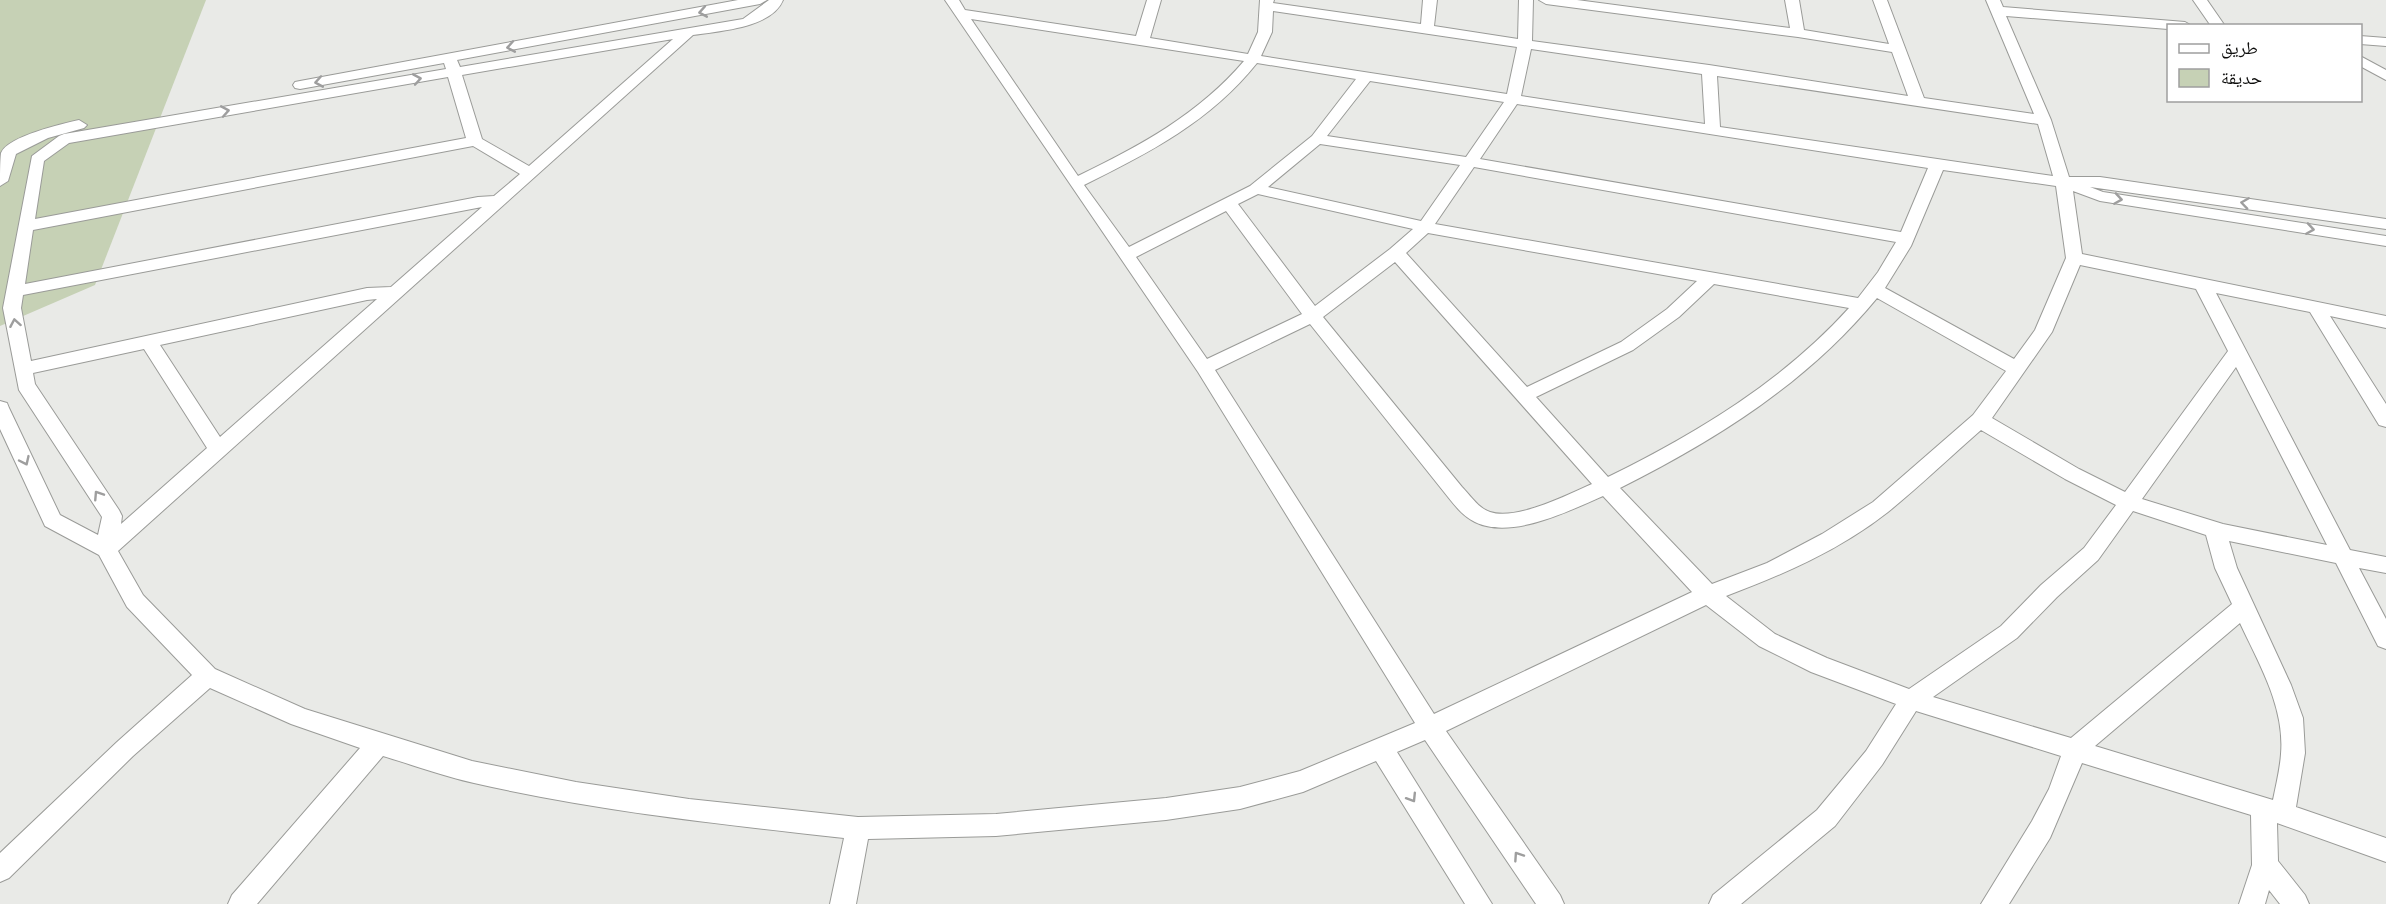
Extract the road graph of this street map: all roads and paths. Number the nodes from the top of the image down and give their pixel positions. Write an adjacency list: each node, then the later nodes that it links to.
1 (760, 0): 26 (street, one-way to 26)
2 (776, 0): 17 (street)
3 (1154, 0): 20 (street)
4 (1430, 0): 16 (street)
5 (1526, 0): 21 (street)
6 (1546, 0): 11 (street)
7 (1792, 0): 18 (street)
8 (1880, 0): 23 (street)
9 (2200, 0): 15 (street)
10 (1267, 3): 16 (street); 24 (street)
11 (1619, 4): 18 (street)
12 (1996, 5): 14 (street); 32 (street)
13 (956, 6): 20 (street); 43 (street)
14 (2171, 24)
15 (2217, 24)
16 (1427, 28): 21 (street)
17 (689, 32): 26 (street); 40 (street)
18 (1798, 33): 23 (street)
19 (2362, 40): 22 (street)
20 (1142, 41): 24 (street)
21 (1525, 42): 27 (street); 30 (street)
22 (2386, 42)
23 (1898, 49): 31 (street)
24 (1254, 58): 28 (street); 43 (street)
25 (2362, 61): 29 (street)
26 (451, 65): 34 (street, one-way to 34); 36 (street); 37 (street, one-way to 26)
27 (1709, 69): 31 (street); 33 (street)
28 (1367, 75): 30 (street); 35 (street)
29 (2386, 76)
30 (1513, 99): 33 (street); 38 (street)
31 (1917, 100): 32 (street)
32 (2044, 120): 42 (street)
33 (1713, 130): 39 (street)
34 (39, 135): 37 (street); 41 (street)
35 (1317, 139): 38 (street); 44 (street)
36 (475, 141): 40 (street); 48 (street)
37 (58, 142): 48 (street)
38 (1471, 162): 49 (street); 50 (street)
39 (1937, 165): 42 (street); 50 (street)
40 (530, 173): 45 (street)
41 (0, 181)
42 (2062, 182): 47 (street, one-way to 42); 51 (street, one-way to 51); 54 (street)
43 (1075, 183): 53 (street)
44 (1256, 189): 46 (street); 49 (street)
45 (500, 201): 57 (street); 58 (street)
46 (1229, 203): 53 (street); 61 (street)
47 (2386, 224)
48 (26, 225): 57 (street)
49 (1425, 227): 52 (street); 55 (street)
50 (1905, 238): 59 (street)
51 (2386, 241)
52 (1396, 253): 61 (street); 68 (street)
53 (1127, 255): 65 (street)
54 (2074, 258): 56 (street); 67 (street)
55 (1711, 277): 59 (street); 68 (street)
56 (2203, 285): 60 (street); 64 (street)
57 (15, 291): 66 (street, one-way to 57)
58 (397, 292): 63 (street); 72 (street)
59 (1868, 297): 67 (street); 73 (street)
60 (2317, 309): 62 (street); 71 (street)
61 (1313, 316): 65 (street); 73 (street)
62 (2386, 322)
63 (149, 342): 66 (street); 72 (street)
64 (2236, 353): 74 (street); 77 (street)
65 (1204, 368): 84 (street)
66 (23, 369): 76 (street, one-way to 66)
67 (2017, 369): 70 (street)
68 (1523, 396): 73 (street)
69 (0, 408): 76 (street, one-way to 76)
70 (1980, 420): 74 (street); 79 (street)
71 (2386, 420)
72 (218, 450): 76 (street)
73 (1605, 486): 79 (street)
74 (2129, 502): 75 (street); 83 (street)
75 (2215, 530): 77 (street); 80 (street)
76 (106, 549): 82 (street)
77 (2342, 556): 78 (street); 81 (street)
78 (2386, 565)
79 (1708, 594): 83 (street); 84 (street)
80 (2244, 607): 87 (street); 88 (street)
81 (2386, 640)
82 (207, 676): 85 (street); 92 (street)
83 (1911, 700): 87 (street); 97 (street)
84 (1430, 727): 86 (street); 96 (street, one-way to 84)
85 (378, 744): 89 (street); 93 (street)
86 (1381, 748): 89 (street); 95 (street, one-way to 95)
87 (2075, 749): 88 (street); 98 (street)
88 (2273, 811): 90 (street); 91 (street)
89 (858, 828): 94 (street)
90 (2386, 850)
91 (2265, 865): 99 (street); 100 (street)
92 (0, 870)
93 (241, 904)
94 (843, 904)
95 (1479, 904)
96 (1551, 904)
97 (1722, 904)
98 (1995, 904)
99 (2252, 904)
100 (2296, 904)

